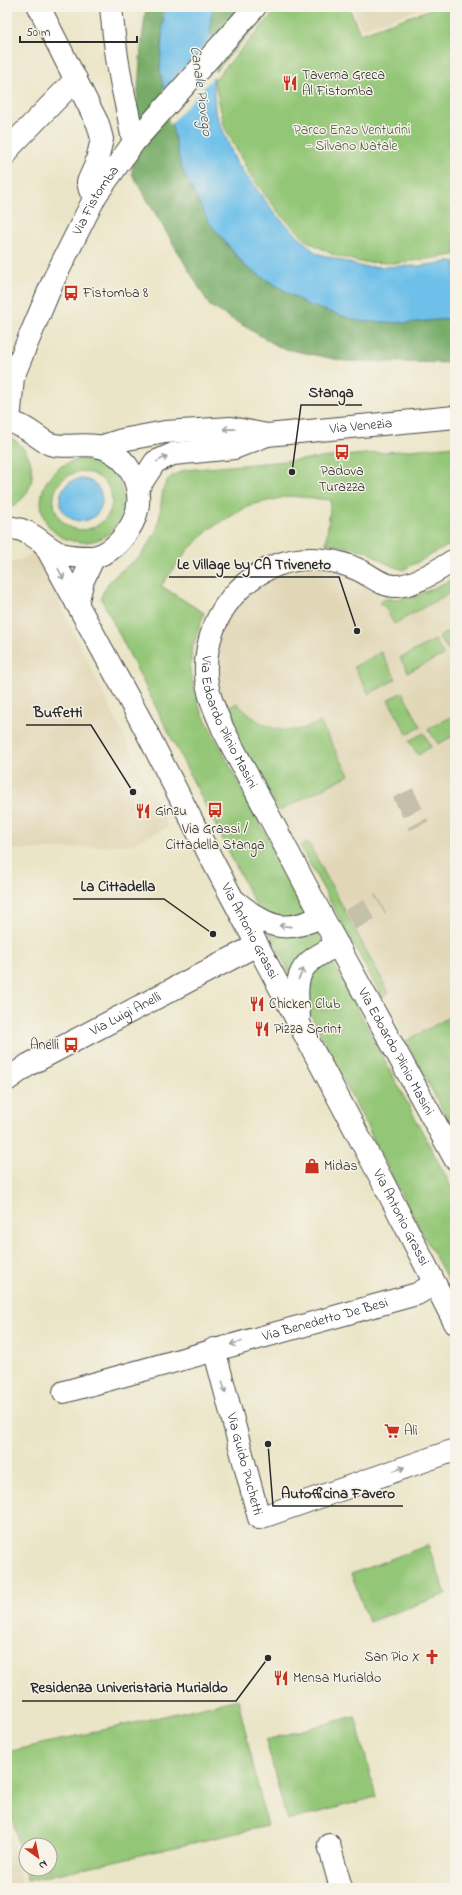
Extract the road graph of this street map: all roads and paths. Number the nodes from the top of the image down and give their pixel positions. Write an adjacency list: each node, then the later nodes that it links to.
1 (39, 7): 4 (street)
2 (111, 7): 5 (street)
3 (255, 7): 5 (street, Via Fistomba)
4 (76, 79): 6 (street); 7 (street)
5 (141, 135): 7 (street, Via Fistomba)
6 (7, 153)
7 (96, 195): 8 (street, Via Fistomba)
8 (54, 279): 9 (street, Via Fistomba); 10 (street, Via Fistomba); 15 (street, Via Fistomba)
9 (7, 356)
10 (7, 413)
11 (455, 416): 12 (street, Via Venezia)
12 (429, 420): 14 (street); 16 (street, Via Venezia)
13 (7, 421): 15 (street)
14 (455, 428)
15 (33, 433): 17 (street)
16 (267, 434): 17 (street, one-way to 17); 18 (street, one-way to 16)
17 (100, 447): 18 (street)
18 (138, 488): 21 (street)
19 (7, 527): 20 (street)
20 (45, 545): 21 (street); 23 (street, Via Antonio Grassi, one-way to 23)
21 (94, 557): 23 (street)
22 (455, 560): 25 (street, Via Edoardo Plinio Masini)
23 (77, 604): 24 (street, Via Antonio Grassi)
24 (232, 899): 25 (street, one-way to 24); 26 (street, Via Antonio Grassi)
25 (322, 916): 27 (street, Via Edoardo Plinio Masini)
26 (257, 945): 28 (street, Via Luigi Anelli); 29 (street, Via Antonio Grassi)
27 (338, 945): 30 (street, one-way to 27); 34 (street, Via Edoardo Plinio Masini)
28 (223, 961): 29 (street, Via Luigi Anelli); 31 (street, Via Luigi Anelli)
29 (278, 984): 30 (street, Via Antonio Grassi)
30 (300, 1026): 35 (street, Via Antonio Grassi)
31 (28, 1065): 32 (street, Via Luigi Anelli); 33 (street, Via Luigi Anelli)
32 (7, 1070)
33 (7, 1080)
34 (455, 1159)
35 (434, 1284): 36 (street, Via Antonio Grassi); 37 (street, Via Benedetto De Besi, one-way to 37)
36 (455, 1323)
37 (214, 1349): 38 (street, Via Benedetto De Besi); 39 (street, Via Guido Puchetti, one-way to 39)
38 (64, 1392)
39 (455, 1450)
40 (330, 1845): 41 (street)
41 (341, 1888)

